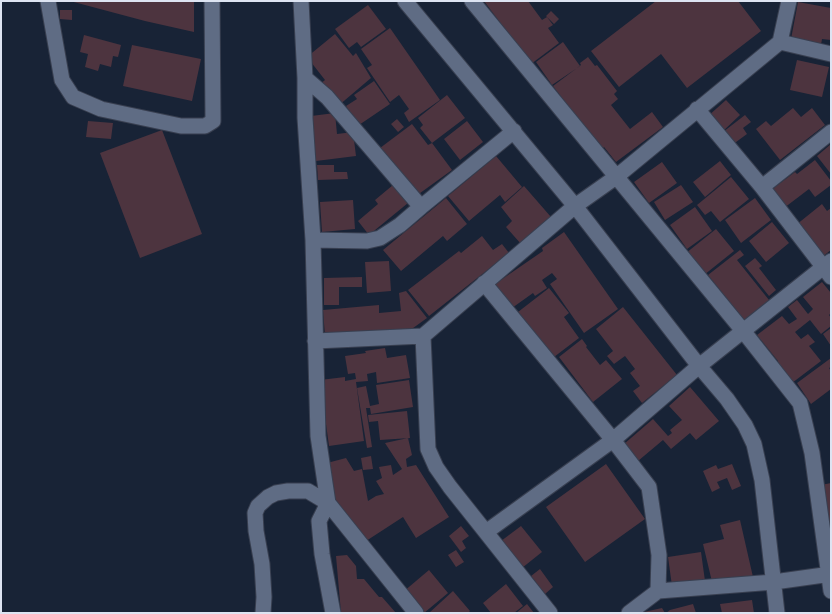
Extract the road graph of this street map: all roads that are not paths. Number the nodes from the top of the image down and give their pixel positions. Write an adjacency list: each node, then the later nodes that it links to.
1 (48, 1): 2 (street)
2 (212, 1)
3 (301, 1): 9 (street)
4 (405, 1): 11 (street)
5 (472, 1): 13 (street)
6 (790, 1): 7 (street)
7 (780, 42): 8 (street); 10 (street)
8 (831, 54)
9 (305, 78): 15 (street); 17 (street)
10 (697, 109): 13 (street); 14 (street)
11 (514, 131): 15 (street); 16 (street)
12 (831, 132): 14 (street)
13 (616, 177): 16 (street); 20 (street)
14 (762, 187): 18 (street)
15 (421, 206): 17 (street)
16 (575, 206): 19 (street); 23 (street)
17 (313, 240): 22 (street)
18 (828, 268): 20 (street)
19 (484, 282): 21 (street); 24 (street)
20 (744, 332): 23 (street); 27 (street)
21 (423, 336): 22 (street); 26 (street)
22 (315, 341): 25 (street)
23 (699, 366): 24 (street); 28 (street)
24 (613, 440): 26 (street); 30 (street)
25 (328, 503): 31 (street); 32 (street); 33 (street)
26 (486, 532): 34 (street)
27 (830, 575): 28 (street); 29 (street)
28 (774, 582): 30 (street); 36 (street)
29 (831, 590)
30 (658, 591): 35 (street)
31 (263, 613)
32 (333, 613)
33 (416, 613)
34 (550, 613)
35 (629, 613)
36 (777, 613)

